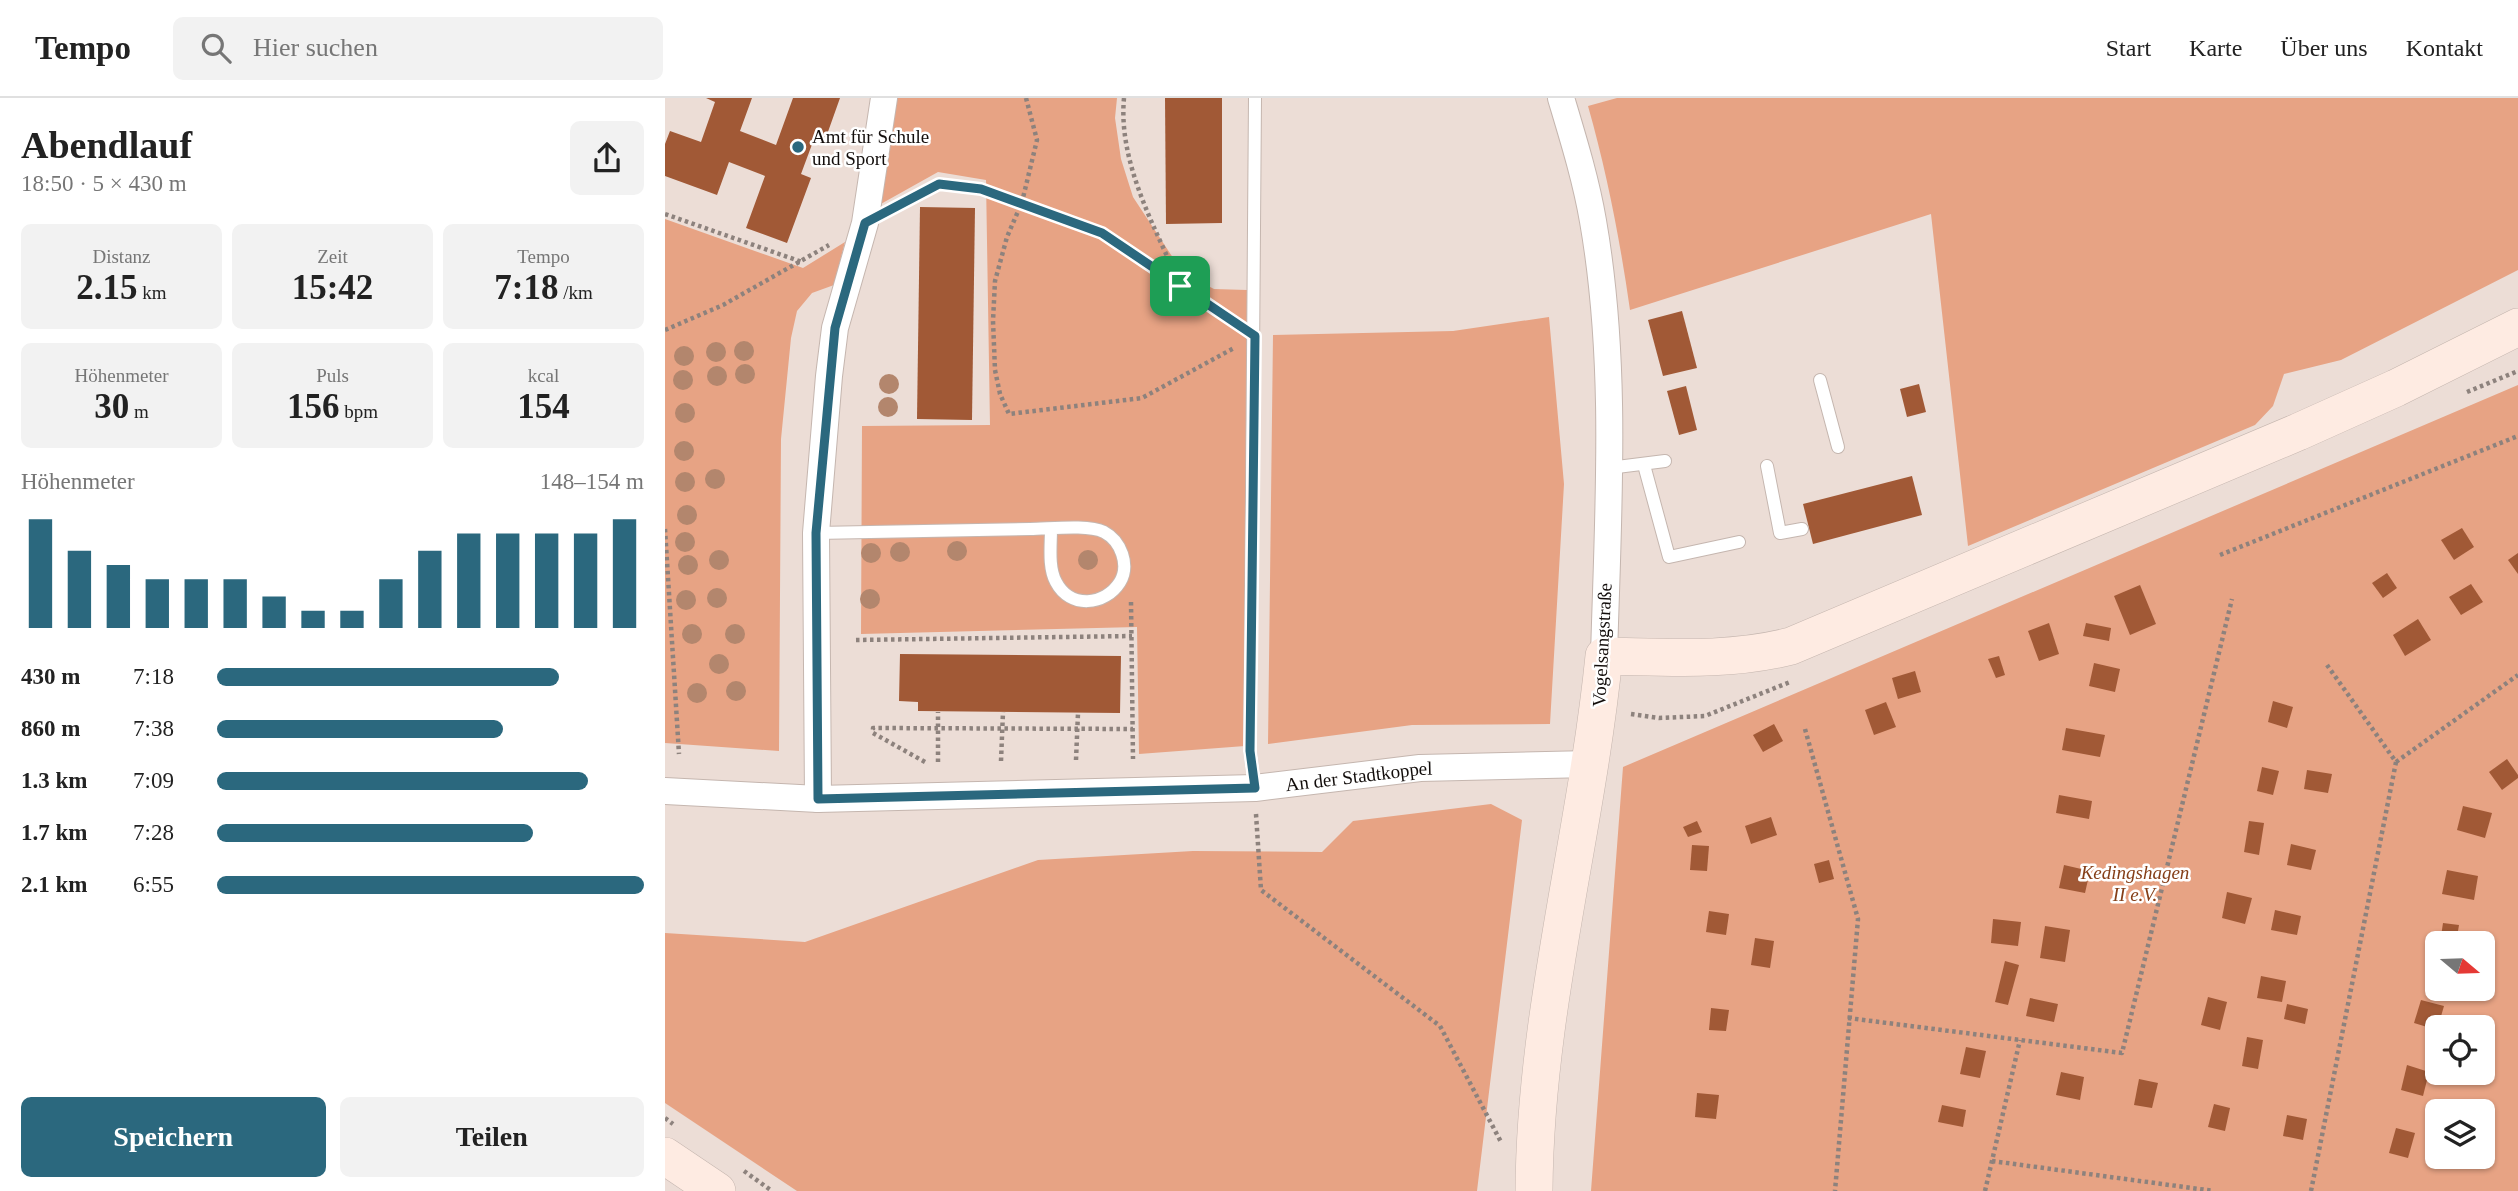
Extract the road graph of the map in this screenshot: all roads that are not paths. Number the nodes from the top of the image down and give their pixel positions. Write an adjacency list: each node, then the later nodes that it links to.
1 (884, 98): 13 (street)
2 (1255, 98): 17 (lane)
3 (1561, 98): 10 (street, Vogelsangstraße)
4 (2518, 327): 15 (street)
5 (1820, 380): 6 (lane)
6 (1838, 447)
7 (1665, 461): 8 (lane)
8 (1644, 465): 10 (lane); 14 (lane)
9 (1767, 466): 12 (lane)
10 (1609, 468): 15 (street, Vogelsangstraße)
11 (1051, 529): 11 (lane); 13 (lane)
12 (1801, 529)
13 (816, 533): 19 (street)
14 (1739, 542)
15 (1604, 656): 16 (street, Vogelsangstraße)
16 (1590, 764): 17 (street, An der Stadtkoppel); 22 (street, Vogelsangstraße)
17 (1255, 788): 19 (street, An der Stadtkoppel)
18 (665, 791): 19 (street, An der Stadtkoppel)
19 (818, 799)
20 (665, 1156): 21 (street)
21 (717, 1191)
22 (1534, 1191)

